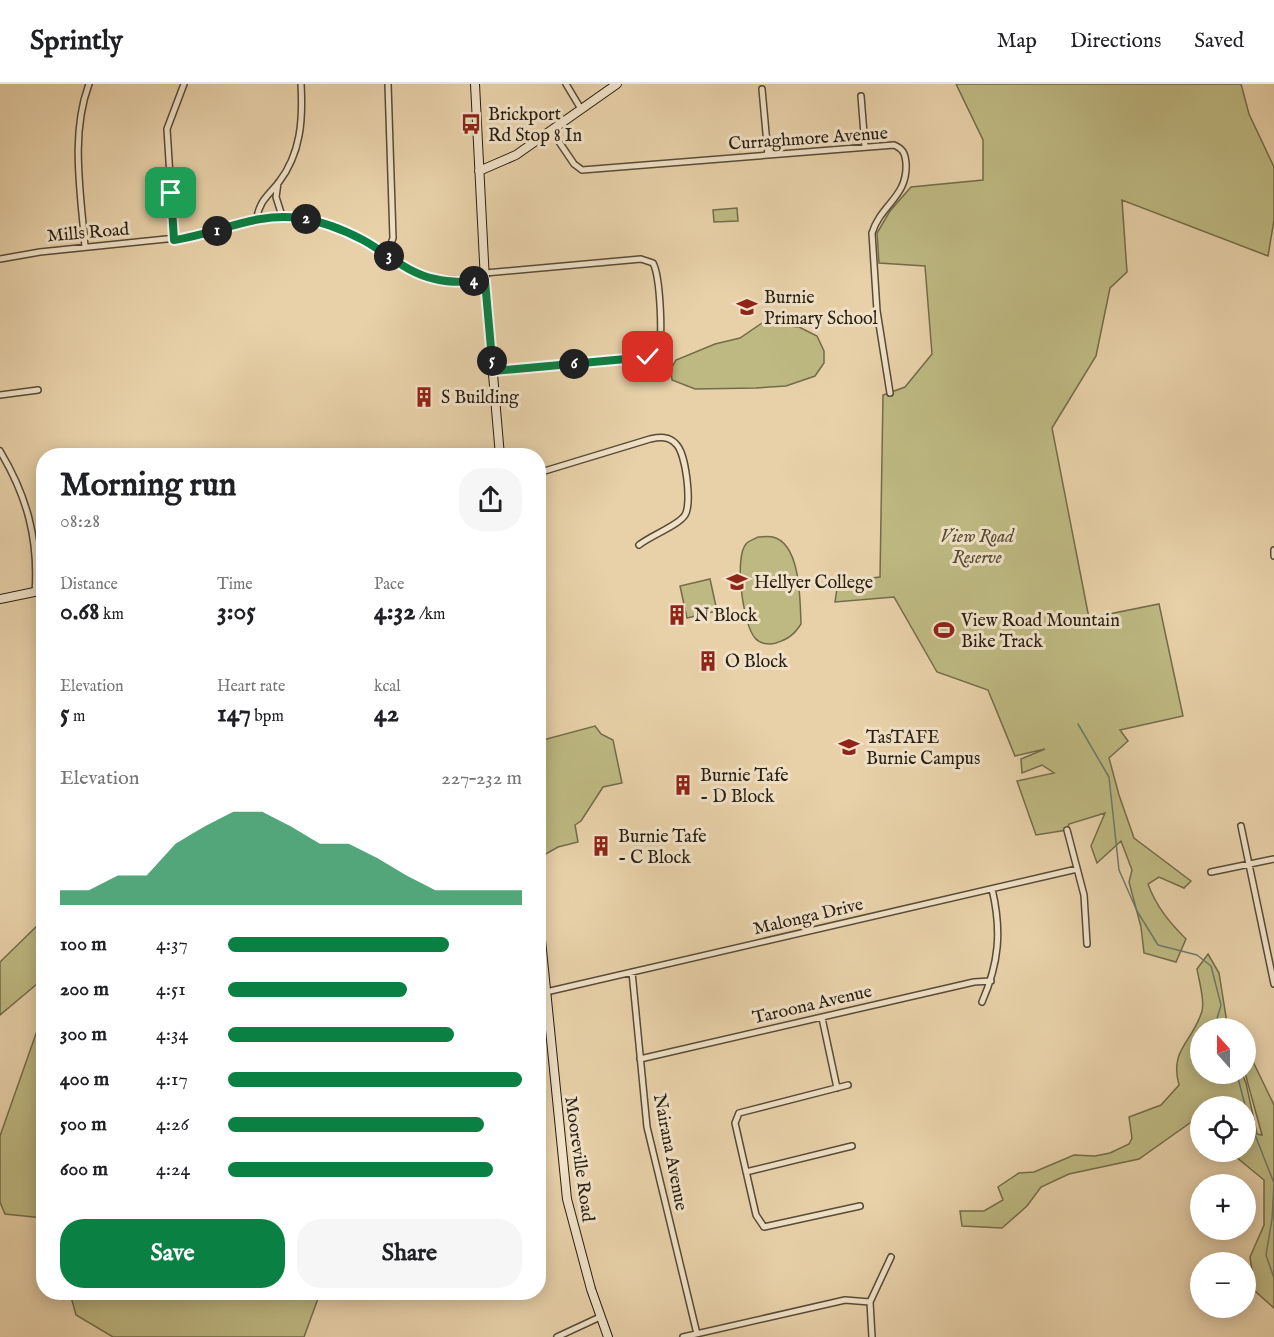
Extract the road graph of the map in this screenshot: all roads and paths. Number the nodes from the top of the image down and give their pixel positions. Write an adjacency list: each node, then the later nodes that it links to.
1 (88, 84): 19 (street)
2 (184, 84): 18 (street)
3 (301, 84): 15 (street)
4 (388, 84): 20 (street)
5 (475, 84): 14 (main road)
6 (566, 84): 10 (street)
7 (617, 84): 10 (main road)
8 (762, 89): 13 (street)
9 (861, 96): 12 (street)
10 (582, 109): 11 (main road)
11 (551, 130): 13 (street, Curraghmore Avenue); 14 (main road)
12 (865, 147): 13 (street, Curraghmore Avenue); 25 (street, Curraghmore Avenue)
13 (768, 155)
14 (479, 171): 22 (main road)
15 (278, 183): 16 (street); 17 (street)
16 (282, 216): 17 (street, Mills Road); 20 (street, Mills Road)
17 (257, 218): 18 (street, Mills Road)
18 (174, 240): 19 (street, Mills Road)
19 (85, 247): 21 (street, Mills Road)
20 (387, 255): 22 (street, Mills Road)
21 (0, 259)
22 (485, 277): 23 (main road); 23 (street, Mills Road)
23 (493, 371): 27 (main road)
24 (38, 390): 26 (street)
25 (890, 393)
26 (0, 395)
27 (499, 448)
28 (0, 451): 32 (street)
29 (546, 470): 30 (street)
30 (639, 545)
31 (1274, 550): 33 (street)
32 (36, 555)
33 (1274, 556)
34 (36, 578): 35 (street)
35 (35, 592): 36 (main road)
36 (0, 599)
37 (1241, 826): 40 (street)
38 (1068, 830): 41 (street)
39 (1274, 859): 40 (street)
40 (1250, 864): 42 (street); 47 (street)
41 (1077, 869): 43 (street, Malonga Drive); 44 (street)
42 (1211, 872)
43 (992, 889): 45 (street, Malonga Drive); 46 (street)
44 (1087, 944)
45 (632, 972): 48 (street, Malonga Drive); 51 (street, Nairana Avenue)
46 (991, 981): 49 (street); 50 (street, Taroona Avenue)
47 (1274, 984)
48 (546, 992): 59 (main road, Mooreville Road)
49 (982, 1002)
50 (822, 1018): 51 (street, Taroona Avenue); 53 (street)
51 (640, 1059): 60 (street, Nairana Avenue)
52 (848, 1085): 53 (street)
53 (837, 1088): 55 (street)
54 (852, 1146): 55 (street)
55 (746, 1172): 56 (street)
56 (860, 1206)
57 (891, 1257): 58 (street)
58 (870, 1302): 60 (street); 64 (street)
59 (600, 1317): 61 (street); 62 (main road, Mooreville Road)
60 (697, 1334): 63 (street)
61 (557, 1337)
62 (609, 1337)
63 (683, 1337)
64 (872, 1337)

